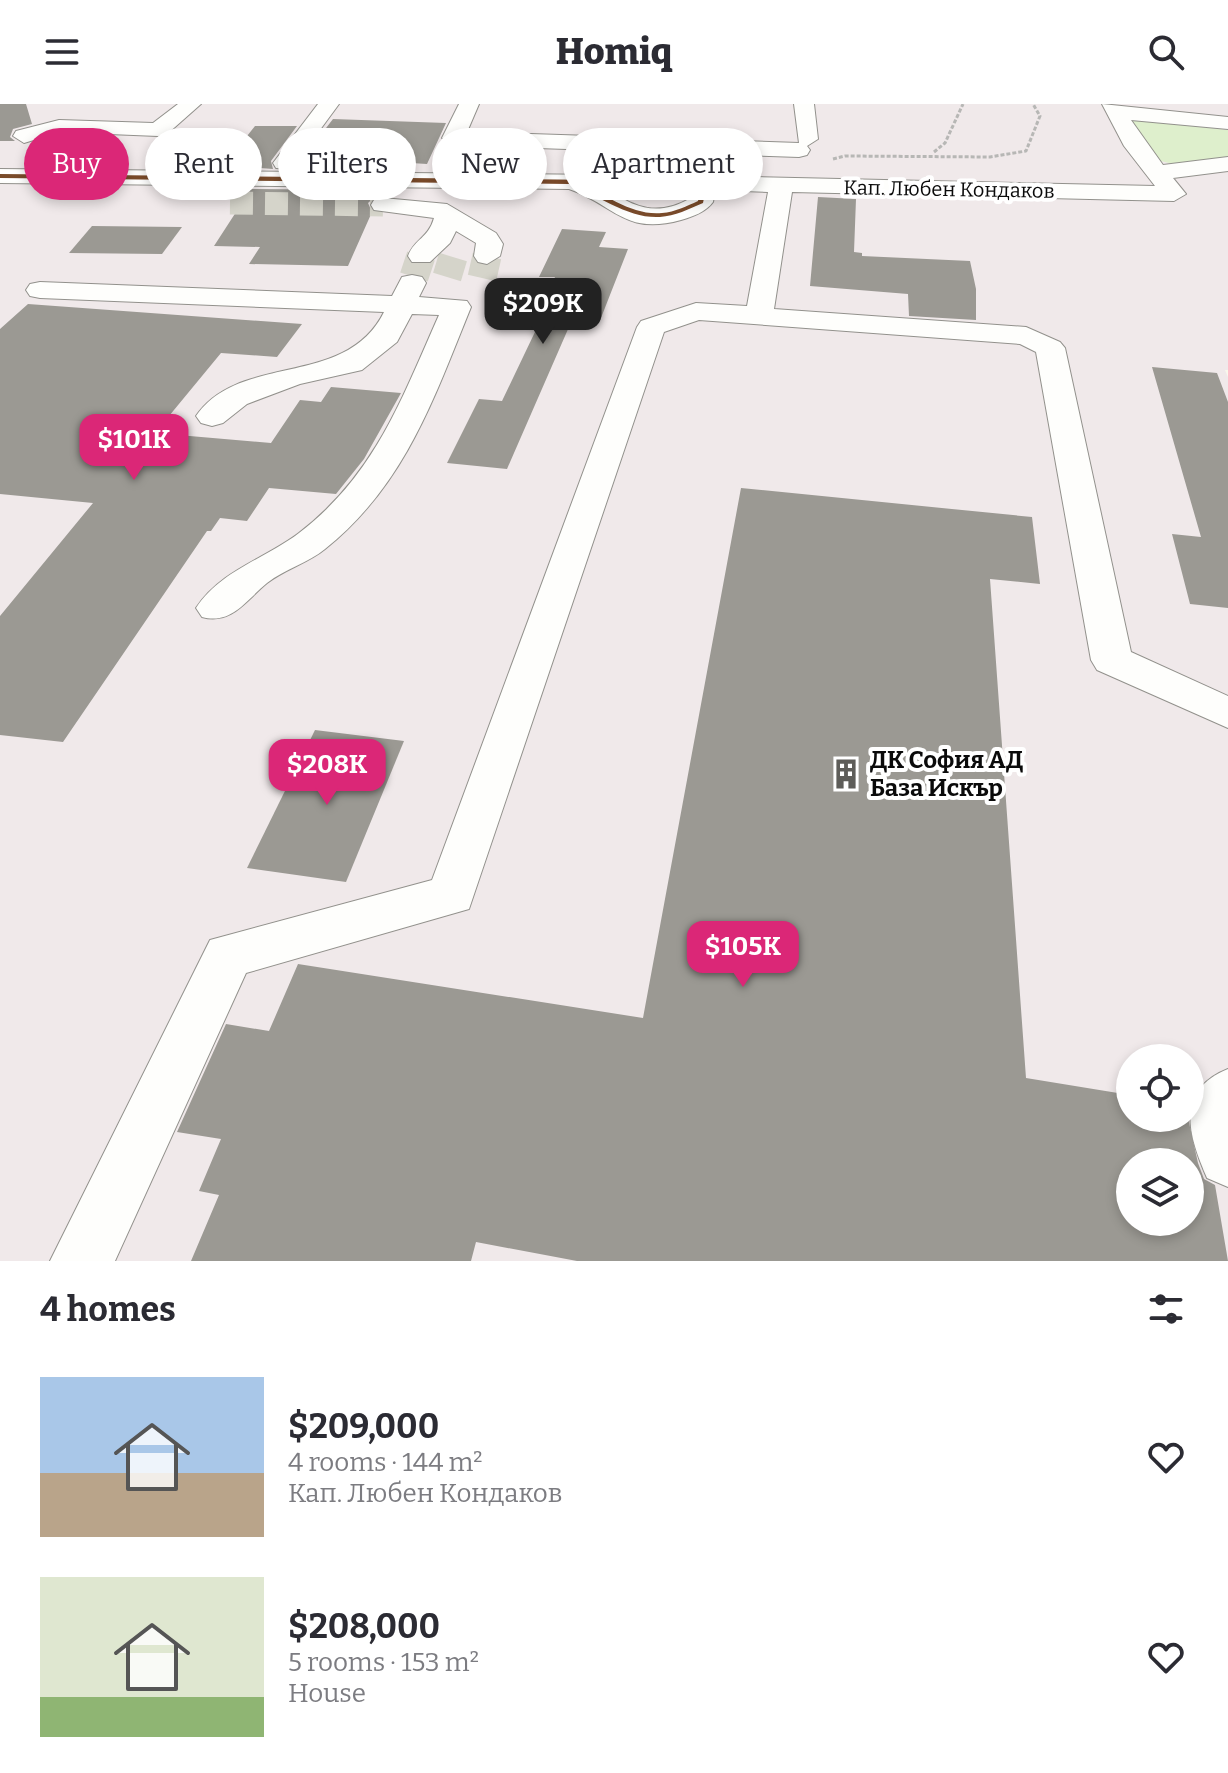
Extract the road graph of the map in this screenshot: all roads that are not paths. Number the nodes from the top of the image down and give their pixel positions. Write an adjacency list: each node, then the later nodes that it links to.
1 (64, 104): 9 (street)
2 (191, 104): 11 (street)
3 (329, 104): 16 (street)
4 (469, 104): 10 (street)
5 (804, 104): 13 (street)
6 (1114, 108): 7 (street); 17 (street, Кап. Любен Кондаков)
7 (1228, 123)
8 (52, 128): 9 (street)
9 (117, 128)
10 (458, 128)
11 (129, 129)
12 (547, 143): 13 (street)
13 (796, 158): 15 (street, Кап. Любен Кондаков); 17 (street, Кап. Любен Кондаков); 28 (street)
14 (1228, 164): 17 (street)
15 (763, 167)
16 (432, 169)
17 (1157, 173)
18 (0, 176): 19 (street, Кап. Любен Кондаков)
19 (563, 182)
20 (609, 200): 21 (street)
21 (701, 200)
22 (230, 203): 25 (street)
23 (383, 205): 25 (street)
24 (487, 256): 25 (street)
25 (453, 262): 26 (street); 26 (street); 30 (street)
26 (413, 279): 27 (street); 29 (street)
27 (40, 290)
28 (759, 316): 31 (street); 34 (street)
29 (212, 416)
30 (216, 608)
31 (1228, 713)
32 (1228, 1096): 33 (street)
33 (1228, 1158)
34 (82, 1261)

